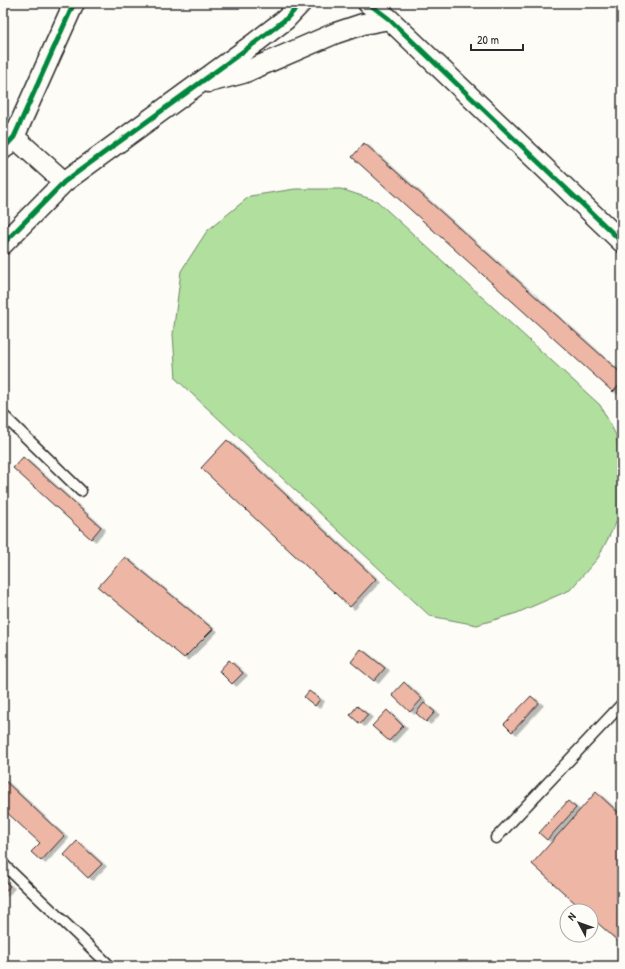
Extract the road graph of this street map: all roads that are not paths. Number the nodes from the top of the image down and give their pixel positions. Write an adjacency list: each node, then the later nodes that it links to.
1 (74, 3): 5 (street)
2 (301, 3): 4 (street)
3 (380, 9): 4 (street); 7 (street)
4 (201, 83): 6 (street)
5 (9, 143): 6 (street)
6 (64, 182): 8 (street)
7 (622, 242)
8 (3, 244)
9 (3, 415): 10 (lane)
10 (81, 491)
11 (622, 704): 12 (lane)
12 (496, 838)
13 (3, 864): 14 (lane)
14 (110, 966)

